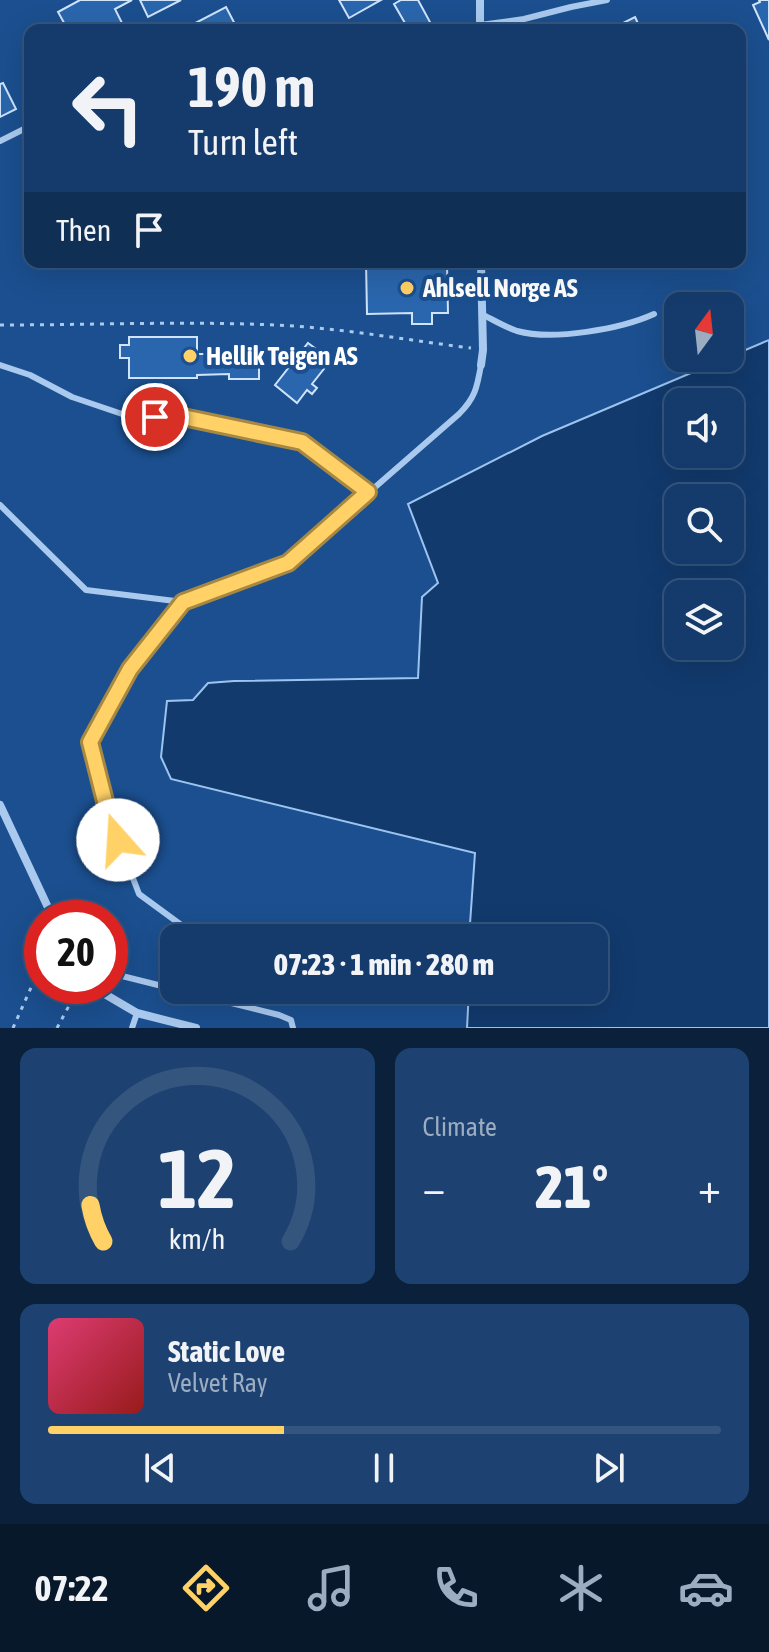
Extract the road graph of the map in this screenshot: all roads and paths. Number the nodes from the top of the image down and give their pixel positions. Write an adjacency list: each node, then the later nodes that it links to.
1 (480, 0): 3 (street)
2 (607, 0): 4 (lane)
3 (480, 24)
4 (500, 24)
5 (24, 129): 6 (lane)
6 (0, 141)
7 (481, 268): 9 (street)
8 (654, 314): 9 (lane)
9 (483, 315): 11 (street)
10 (0, 325): 11 (path)
11 (483, 350): 13 (street)
12 (0, 365): 14 (lane)
13 (481, 365): 14 (lane)
14 (368, 492): 16 (lane)
15 (0, 505): 16 (lane)
16 (183, 602): 19 (lane)
17 (0, 805): 18 (street)
18 (45, 900)
19 (180, 924)
20 (128, 977): 21 (lane)
21 (160, 985)
22 (24, 1003): 27 (path)
23 (70, 1004): 28 (path)
24 (122, 1004): 26 (street)
25 (235, 1004): 31 (lane)
26 (137, 1013): 29 (lane); 30 (street)
27 (13, 1028)
28 (57, 1028)
29 (132, 1028)
30 (196, 1028)
31 (293, 1028)

